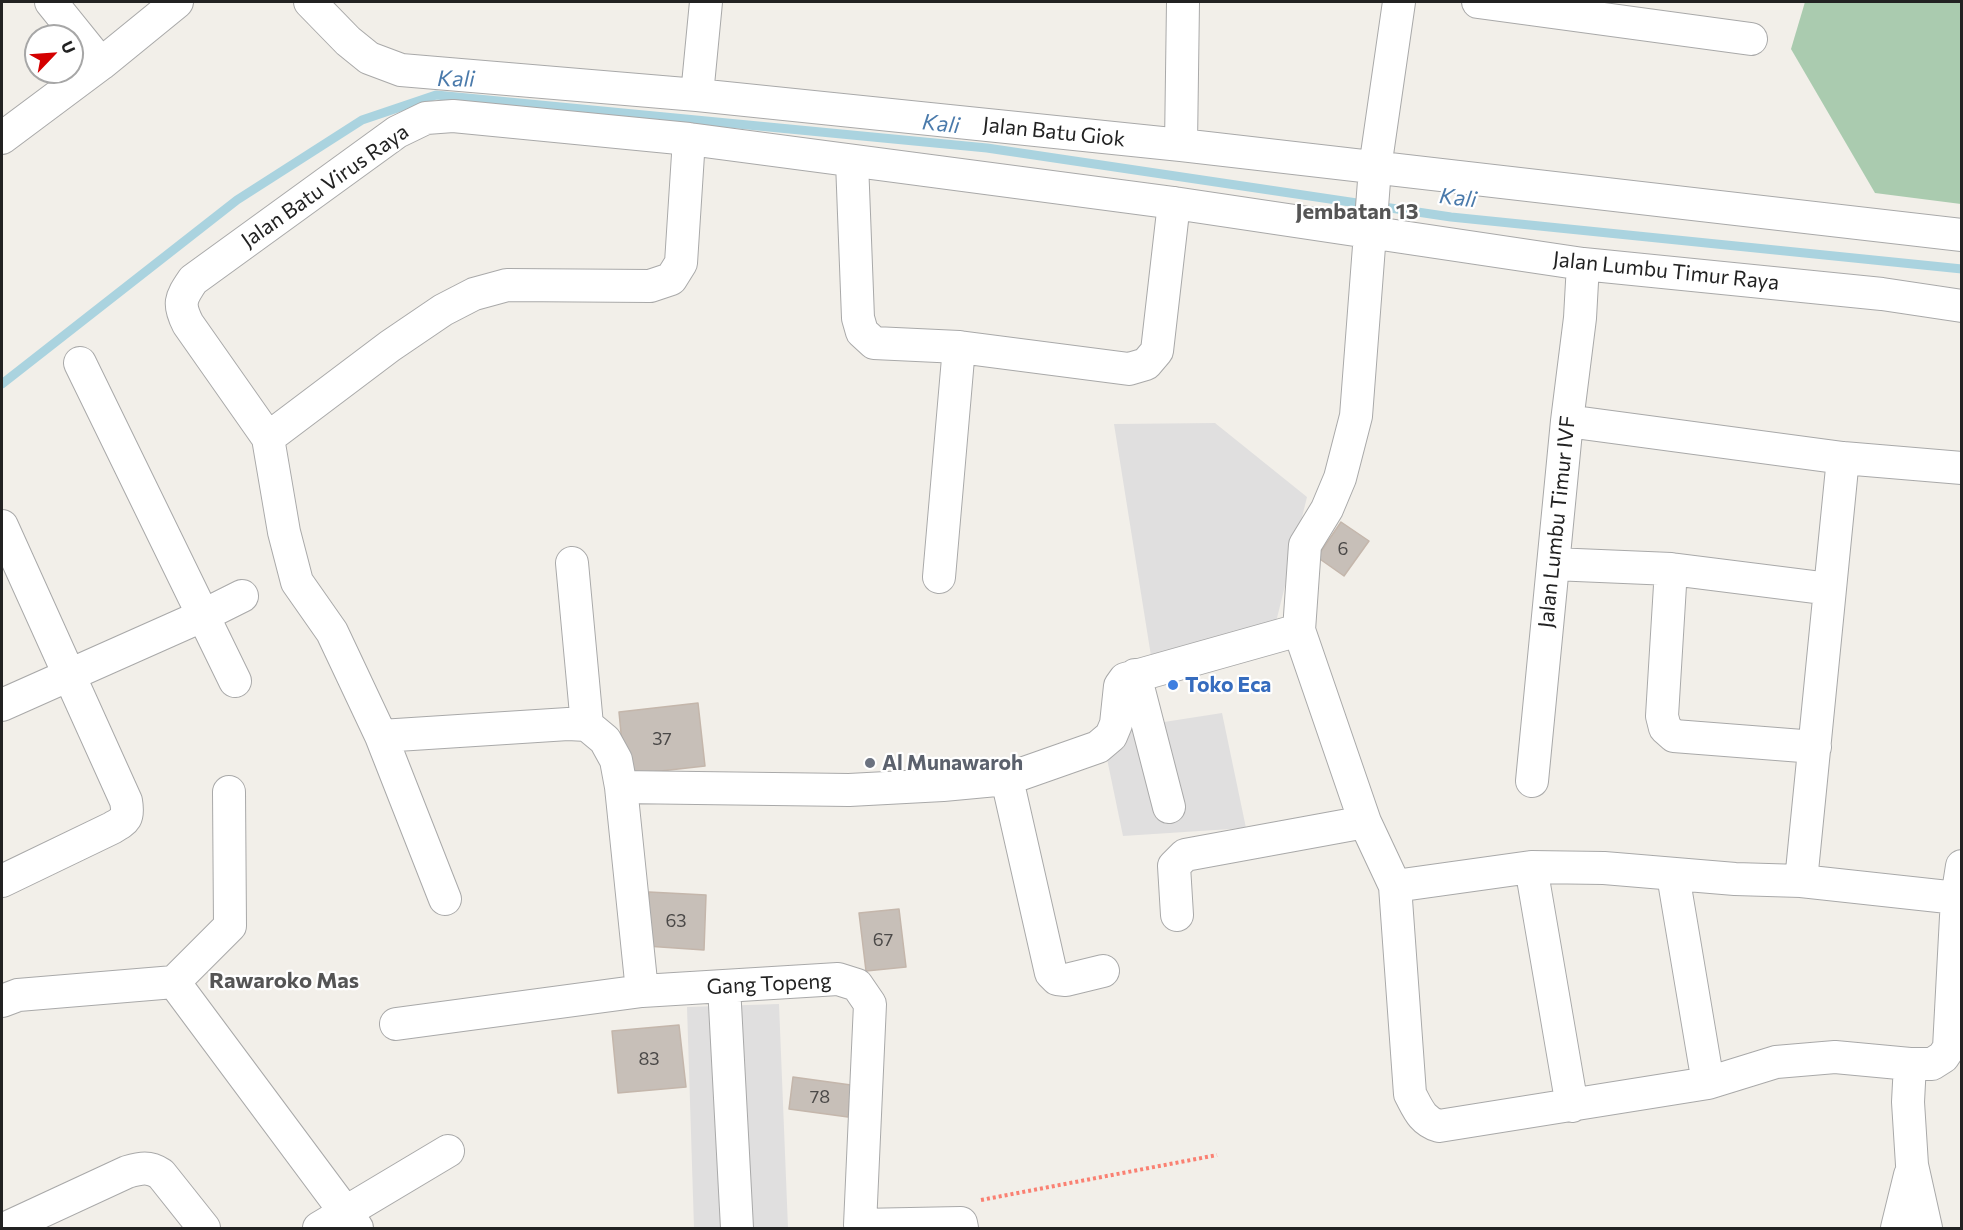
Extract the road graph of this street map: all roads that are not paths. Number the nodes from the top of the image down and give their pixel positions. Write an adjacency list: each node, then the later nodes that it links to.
1 (51, 2): 10 (street)
2 (177, 2): 10 (street)
3 (310, 2): 11 (street, Jalan Batu Giok)
4 (706, 2): 11 (street)
5 (1183, 2): 14 (street)
6 (1399, 2): 16 (street)
7 (1478, 2): 8 (street)
8 (1613, 11): 9 (street)
9 (1751, 39)
10 (101, 64): 12 (street)
11 (697, 95): 14 (street, Jalan Batu Giok)
12 (2, 138)
13 (689, 140): 15 (street, Jalan Batu Virus Raya); 25 (street); 25 (street, Jalan Batu Virus Raya)
14 (1181, 145): 16 (street, Jalan Batu Giok)
15 (852, 162): 17 (street, Jalan Batu Virus Raya); 22 (street)
16 (1375, 178): 18 (street); 19 (street)
17 (1174, 203): 18 (street, Jalan Lumbu Timur Raya); 22 (street)
18 (1372, 228): 20 (street, Jalan Lumbu Timur Raya); 36 (street)
19 (1962, 235)
20 (1583, 264): 21 (street, Jalan Lumbu Timur Raya); 24 (street, Jalan Lumbu Timur IVF)
21 (1962, 306)
22 (959, 347): 32 (street)
23 (80, 363): 35 (street)
24 (1567, 422): 26 (street); 30 (street, Jalan Lumbu Timur IVF)
25 (268, 438): 42 (street)
26 (1843, 458): 27 (street); 33 (street)
27 (1962, 468)
28 (2, 529): 37 (street)
29 (572, 563): 41 (street)
30 (1553, 564): 31 (street); 45 (street, Jalan Lumbu Timur IVF)
31 (1671, 569): 33 (street); 43 (street)
32 (939, 577)
33 (1830, 589): 43 (street)
34 (242, 596): 35 (street)
35 (202, 616): 37 (street); 39 (street)
36 (1299, 630): 38 (street); 49 (street)
37 (69, 675): 40 (street); 53 (street)
38 (1135, 675): 44 (street); 48 (street)
39 (235, 681)
40 (2, 705)
41 (587, 725): 42 (street); 46 (street)
42 (381, 736): 57 (street)
43 (1815, 747): 54 (street)
44 (1007, 778): 46 (street); 59 (street)
45 (1532, 781)
46 (621, 787): 62 (street)
47 (229, 792): 60 (street)
48 (1169, 807)
49 (1365, 822): 55 (street); 58 (street)
50 (1962, 866): 56 (street)
51 (1531, 867): 52 (street); 55 (street); 67 (street)
52 (1673, 875): 54 (street); 66 (street)
53 (2, 881)
54 (1801, 881): 56 (street)
55 (1395, 886): 67 (street)
56 (1957, 898): 65 (street)
57 (445, 899)
58 (1177, 915)
59 (1103, 972)
60 (174, 982): 63 (street); 70 (street)
61 (724, 986): 62 (street, Gang Topeng); 71 (street, Gang Topeng); 74 (street)
62 (642, 991): 64 (street, Gang Topeng)
63 (2, 1001)
64 (396, 1024)
65 (1910, 1064): 66 (street); 69 (street)
66 (1708, 1083): 67 (street)
67 (1572, 1106)
68 (448, 1151): 70 (street)
69 (1912, 1165): 75 (street); 76 (street)
70 (340, 1223)
71 (961, 1226)
72 (6, 1228): 73 (street)
73 (204, 1228)
74 (737, 1228)
75 (1897, 1228)
76 (1926, 1228)

